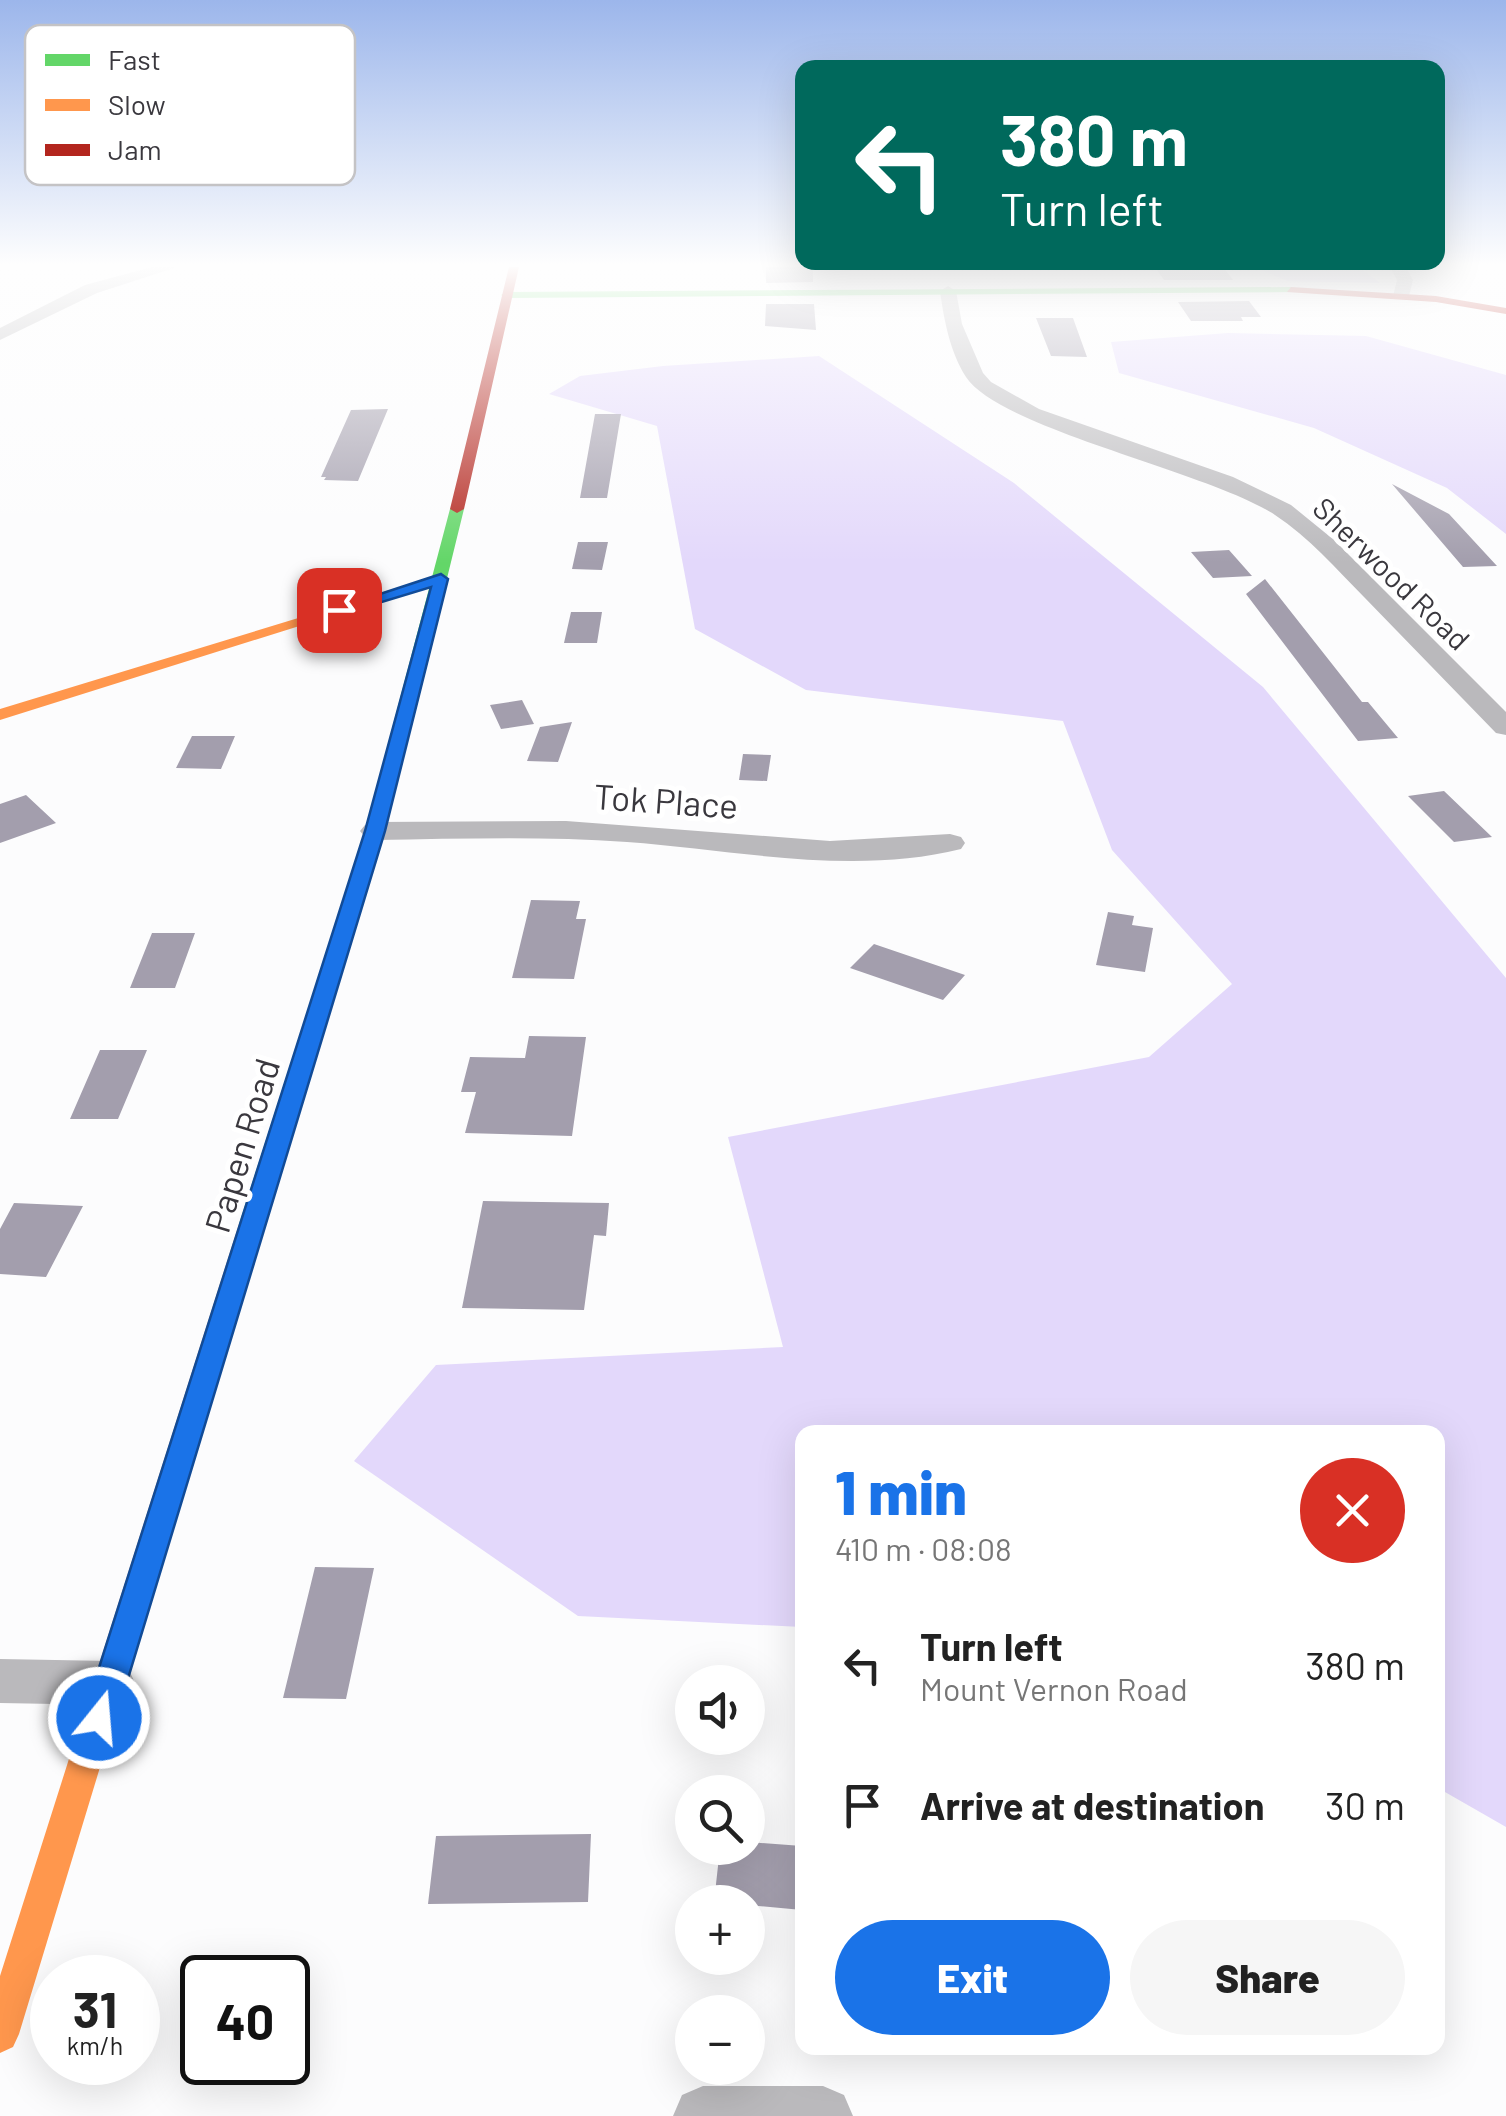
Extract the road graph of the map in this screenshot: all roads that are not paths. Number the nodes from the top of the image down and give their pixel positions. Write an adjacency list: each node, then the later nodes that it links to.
1 (490, 366): 3 (street, Papen Road)
2 (971, 366): 7 (street, Sherwood Road)
3 (441, 579): 4 (street); 5 (street, Papen Road)
4 (339, 610): 5 (street); 6 (street)
5 (428, 629): 8 (street, Papen Road)
6 (0, 715)
7 (1506, 727)
8 (375, 831): 9 (street, Tok Place); 11 (street, Papen Road)
9 (950, 843)
10 (0, 1681): 11 (street)
11 (110, 1684): 12 (street, Papen Road)
12 (0, 2034)
13 (703, 2116): 14 (street)
14 (823, 2116)

